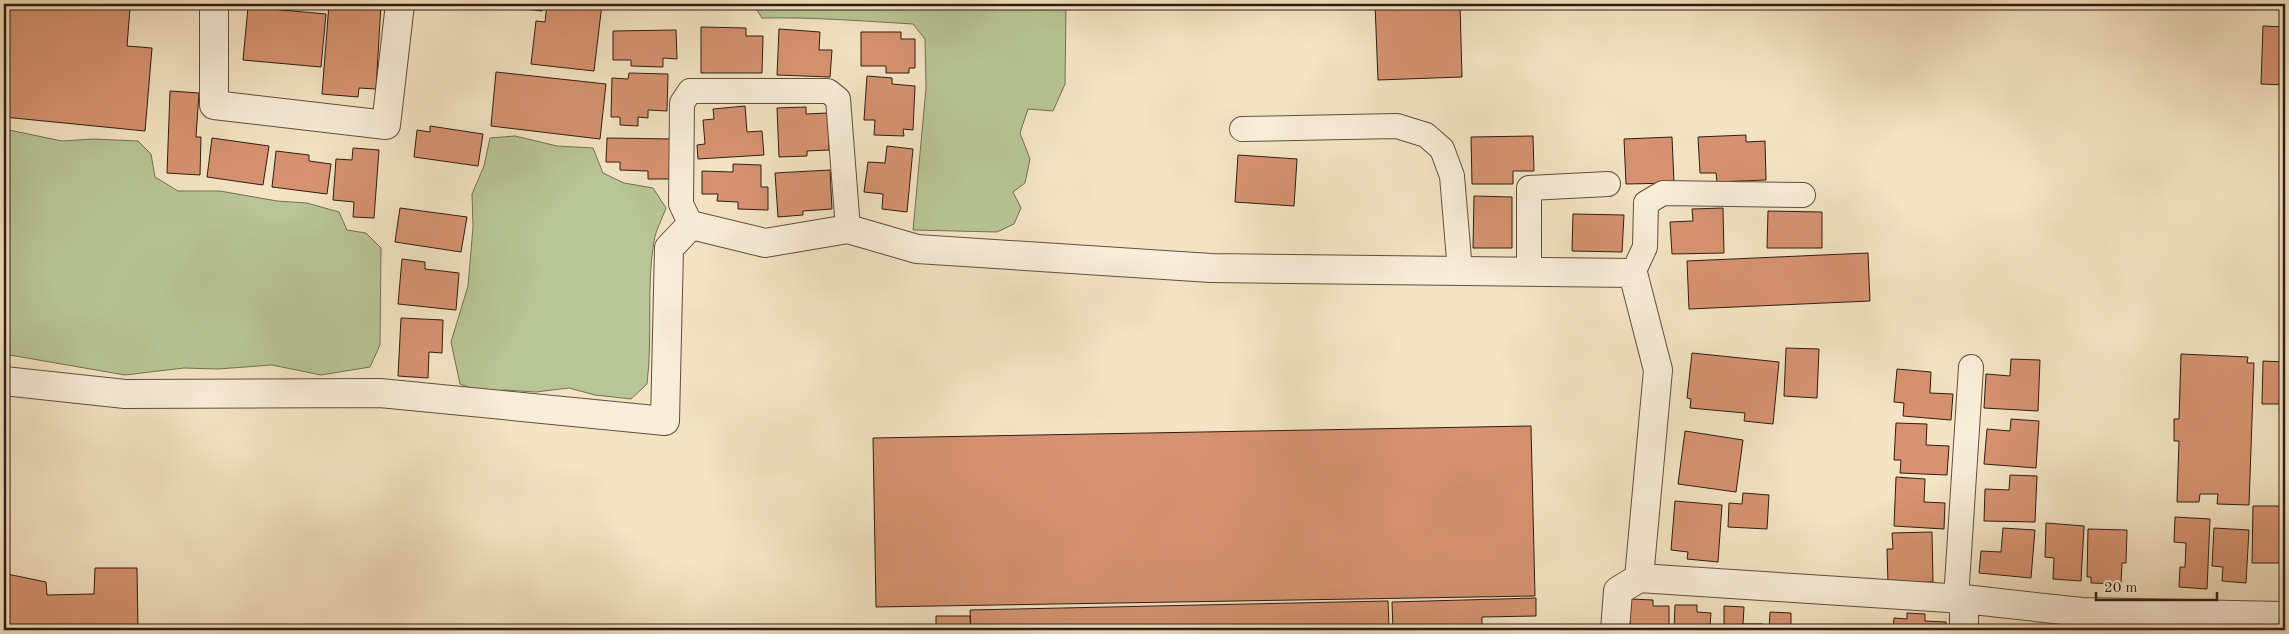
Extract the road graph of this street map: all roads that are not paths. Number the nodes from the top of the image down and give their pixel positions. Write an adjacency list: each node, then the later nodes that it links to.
1 (214, 4): 2 (street)
2 (400, 4)
3 (1242, 129): 8 (lane)
4 (1608, 184): 9 (lane)
5 (1802, 195): 10 (lane)
6 (691, 225): 7 (street); 7 (lane); 12 (street)
7 (848, 229): 8 (street)
8 (1460, 271): 9 (street)
9 (1530, 272): 10 (street)
10 (1633, 273): 13 (street)
11 (1971, 367): 14 (lane)
12 (4, 381)
13 (1639, 578): 14 (street); 16 (street)
14 (1960, 599): 15 (street); 17 (street)
15 (2285, 616)
16 (1615, 630)
17 (1964, 630)

